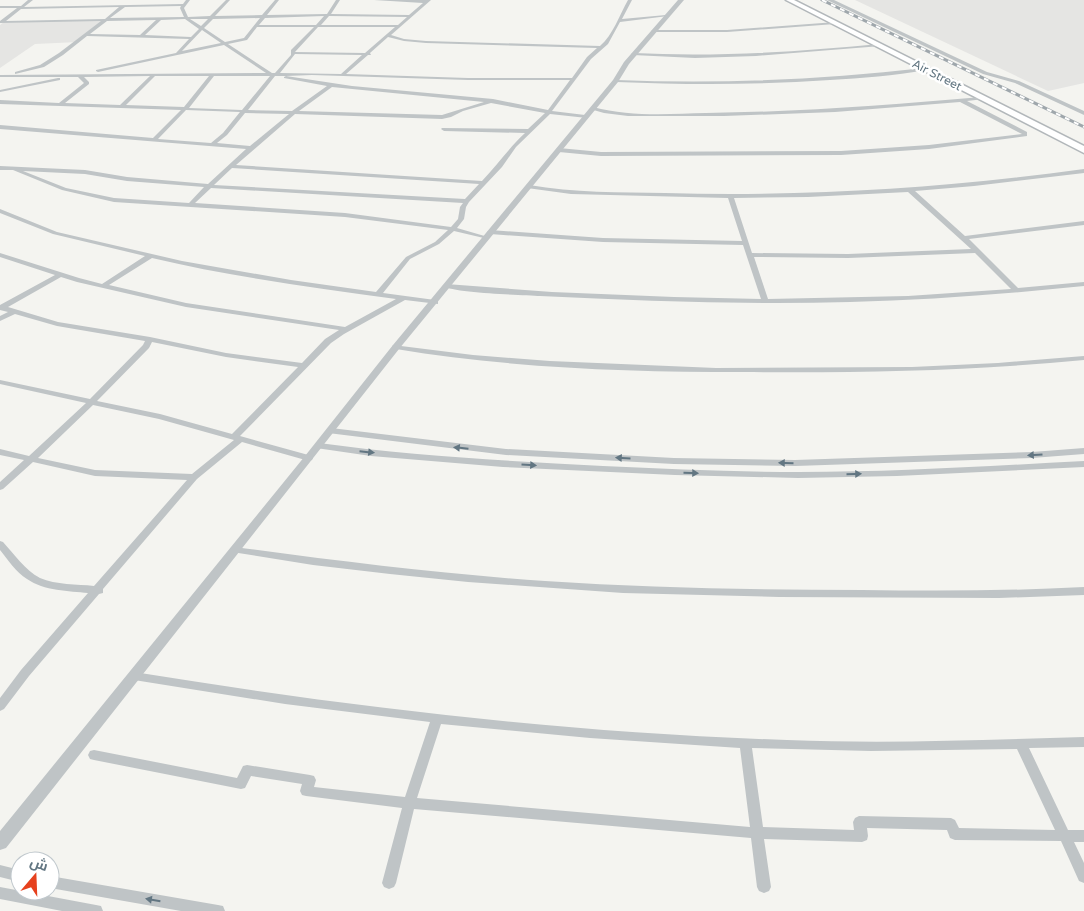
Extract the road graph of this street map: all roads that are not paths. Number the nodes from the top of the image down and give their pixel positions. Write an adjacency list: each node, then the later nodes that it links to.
1 (31, 0): 18 (street)
2 (79, 0): 19 (street)
3 (131, 0): 16 (street)
4 (188, 0): 15 (street)
5 (228, 0): 27 (street)
6 (277, 0): 22 (street)
7 (338, 0): 21 (street)
8 (376, 0): 14 (street)
9 (630, 0): 31 (street)
10 (681, 0): 24 (street)
11 (789, 0): 33 (main road, Air Street)
12 (800, 0): 79 (main road, Air Street)
13 (830, 0): 73 (street)
14 (428, 1): 23 (street)
15 (183, 5): 16 (street); 26 (street)
16 (125, 6): 19 (street); 29 (street)
17 (0, 7): 18 (street)
18 (22, 7): 19 (street); 32 (street)
19 (71, 8): 20 (street)
20 (64, 12)
21 (328, 15): 22 (street); 23 (street); 34 (street)
22 (265, 16): 27 (street); 35 (street)
23 (412, 16): 36 (street)
24 (666, 16): 31 (street); 38 (street)
25 (58, 17): 30 (street)
26 (186, 17): 27 (street); 28 (street); 37 (street)
27 (212, 17): 37 (street)
28 (160, 18): 29 (street); 41 (street)
29 (105, 20): 30 (street); 39 (street)
30 (52, 21): 32 (street)
31 (618, 21): 45 (street)
32 (0, 22)
33 (833, 23): 38 (street); 44 (main road, Air Street)
34 (317, 25): 35 (street); 36 (street); 47 (street)
35 (258, 26): 43 (street)
36 (400, 26): 40 (street)
37 (202, 28): 42 (street); 43 (street)
38 (654, 30): 49 (street)
39 (86, 35): 41 (street); 55 (street)
40 (388, 36): 45 (street); 48 (street)
41 (141, 37): 42 (street)
42 (192, 38): 46 (street)
43 (228, 44): 46 (street); 53 (street)
44 (879, 45): 49 (street); 50 (main road, Air Street)
45 (601, 47): 58 (street)
46 (177, 54): 56 (street)
47 (293, 54): 48 (street); 53 (street)
48 (369, 54): 54 (street)
49 (633, 54): 59 (street)
50 (924, 69): 59 (street); 63 (main road, Air Street)
51 (155, 74): 52 (street); 56 (street); 68 (street)
52 (213, 74): 53 (street); 69 (street)
53 (274, 74): 54 (street); 60 (street); 70 (street)
54 (342, 74): 58 (street); 60 (street)
55 (13, 75): 56 (street); 57 (street)
56 (79, 75): 61 (street); 67 (street)
57 (0, 76)
58 (573, 79): 71 (street)
59 (616, 81): 74 (street)
60 (331, 86): 65 (street); 72 (street)
61 (22, 87): 62 (street); 66 (street)
62 (0, 91)
63 (982, 98): 64 (street); 83 (main road, Air Street)
64 (959, 100): 74 (street); 74 (street); 82 (street)
65 (492, 101): 71 (street); 72 (street)
66 (0, 102): 67 (street)
67 (59, 105): 68 (street)
68 (121, 107): 69 (street)
69 (185, 109): 70 (street); 78 (street)
70 (242, 111): 72 (street); 80 (street)
71 (549, 112): 74 (street); 77 (street)
72 (295, 113): 81 (street)
73 (1084, 113)
74 (589, 114): 82 (street)
75 (0, 127): 78 (street)
76 (444, 129): 77 (street)
77 (529, 131): 88 (street)
78 (154, 140): 80 (street)
79 (1084, 142)
80 (212, 145): 81 (street)
81 (252, 148): 84 (street)
82 (559, 150): 90 (street)
83 (1084, 150)
84 (232, 166): 88 (street); 89 (street)
85 (0, 168): 86 (street)
86 (16, 170): 89 (street); 94 (street)
87 (1084, 171): 91 (street)
88 (484, 183): 93 (street)
89 (209, 186): 93 (street); 94 (street)
90 (529, 187): 92 (street); 98 (street)
91 (909, 189): 92 (street); 99 (street)
92 (730, 195): 100 (street)
93 (467, 201): 97 (street)
94 (190, 206): 97 (street)
95 (0, 211): 104 (street)
96 (1084, 223): 99 (street)
97 (453, 229): 98 (street); 110 (street)
98 (488, 235): 100 (street); 108 (street)
99 (964, 238): 101 (street)
100 (747, 243): 103 (street)
101 (976, 251): 103 (street); 109 (street)
102 (0, 255): 105 (street)
103 (752, 255): 112 (street)
104 (150, 256): 107 (street); 110 (street)
105 (60, 275): 107 (street); 114 (street)
106 (1084, 284): 109 (street)
107 (103, 286): 117 (street)
108 (446, 286): 112 (street); 113 (street)
109 (1017, 291): 112 (street)
110 (377, 295): 111 (street)
111 (403, 298): 113 (street); 117 (street)
112 (765, 301)
113 (435, 302): 119 (street)
114 (1, 308): 115 (street)
115 (13, 312): 116 (street); 118 (street)
116 (0, 319)
117 (347, 329): 121 (street)
118 (150, 339): 121 (street); 123 (street)
119 (396, 348): 120 (street); 124 (street)
120 (1084, 358)
121 (303, 365): 125 (street)
122 (0, 382): 123 (street)
123 (92, 402): 125 (street); 130 (street)
124 (331, 431): 126 (street); 127 (street, one-way to 124)
125 (236, 439): 129 (street); 132 (street)
126 (319, 446): 129 (street); 131 (street, one-way to 131)
127 (1084, 451)
128 (0, 452): 130 (street)
129 (310, 458): 135 (street)
130 (29, 459): 132 (street); 133 (street)
131 (1084, 464)
132 (194, 477): 136 (street)
133 (0, 486)
134 (0, 544): 136 (street)
135 (235, 550): 137 (street); 138 (street)
136 (99, 590): 139 (street)
137 (1084, 590)
138 (134, 676): 140 (street); 149 (street)
139 (0, 706)
140 (438, 718): 142 (street); 145 (street)
141 (1084, 742): 143 (street)
142 (745, 744): 143 (street); 146 (street)
143 (1021, 744): 148 (street)
144 (94, 755): 145 (street)
145 (409, 803): 146 (street); 151 (street)
146 (757, 834): 148 (street); 153 (street)
147 (1084, 836): 148 (street)
148 (1065, 837): 150 (street)
149 (0, 843)
150 (1084, 876)
151 (389, 883)
152 (60, 884): 156 (street, one-way to 152)
153 (764, 887)
154 (0, 893): 155 (street)
155 (96, 911)
156 (218, 911)

